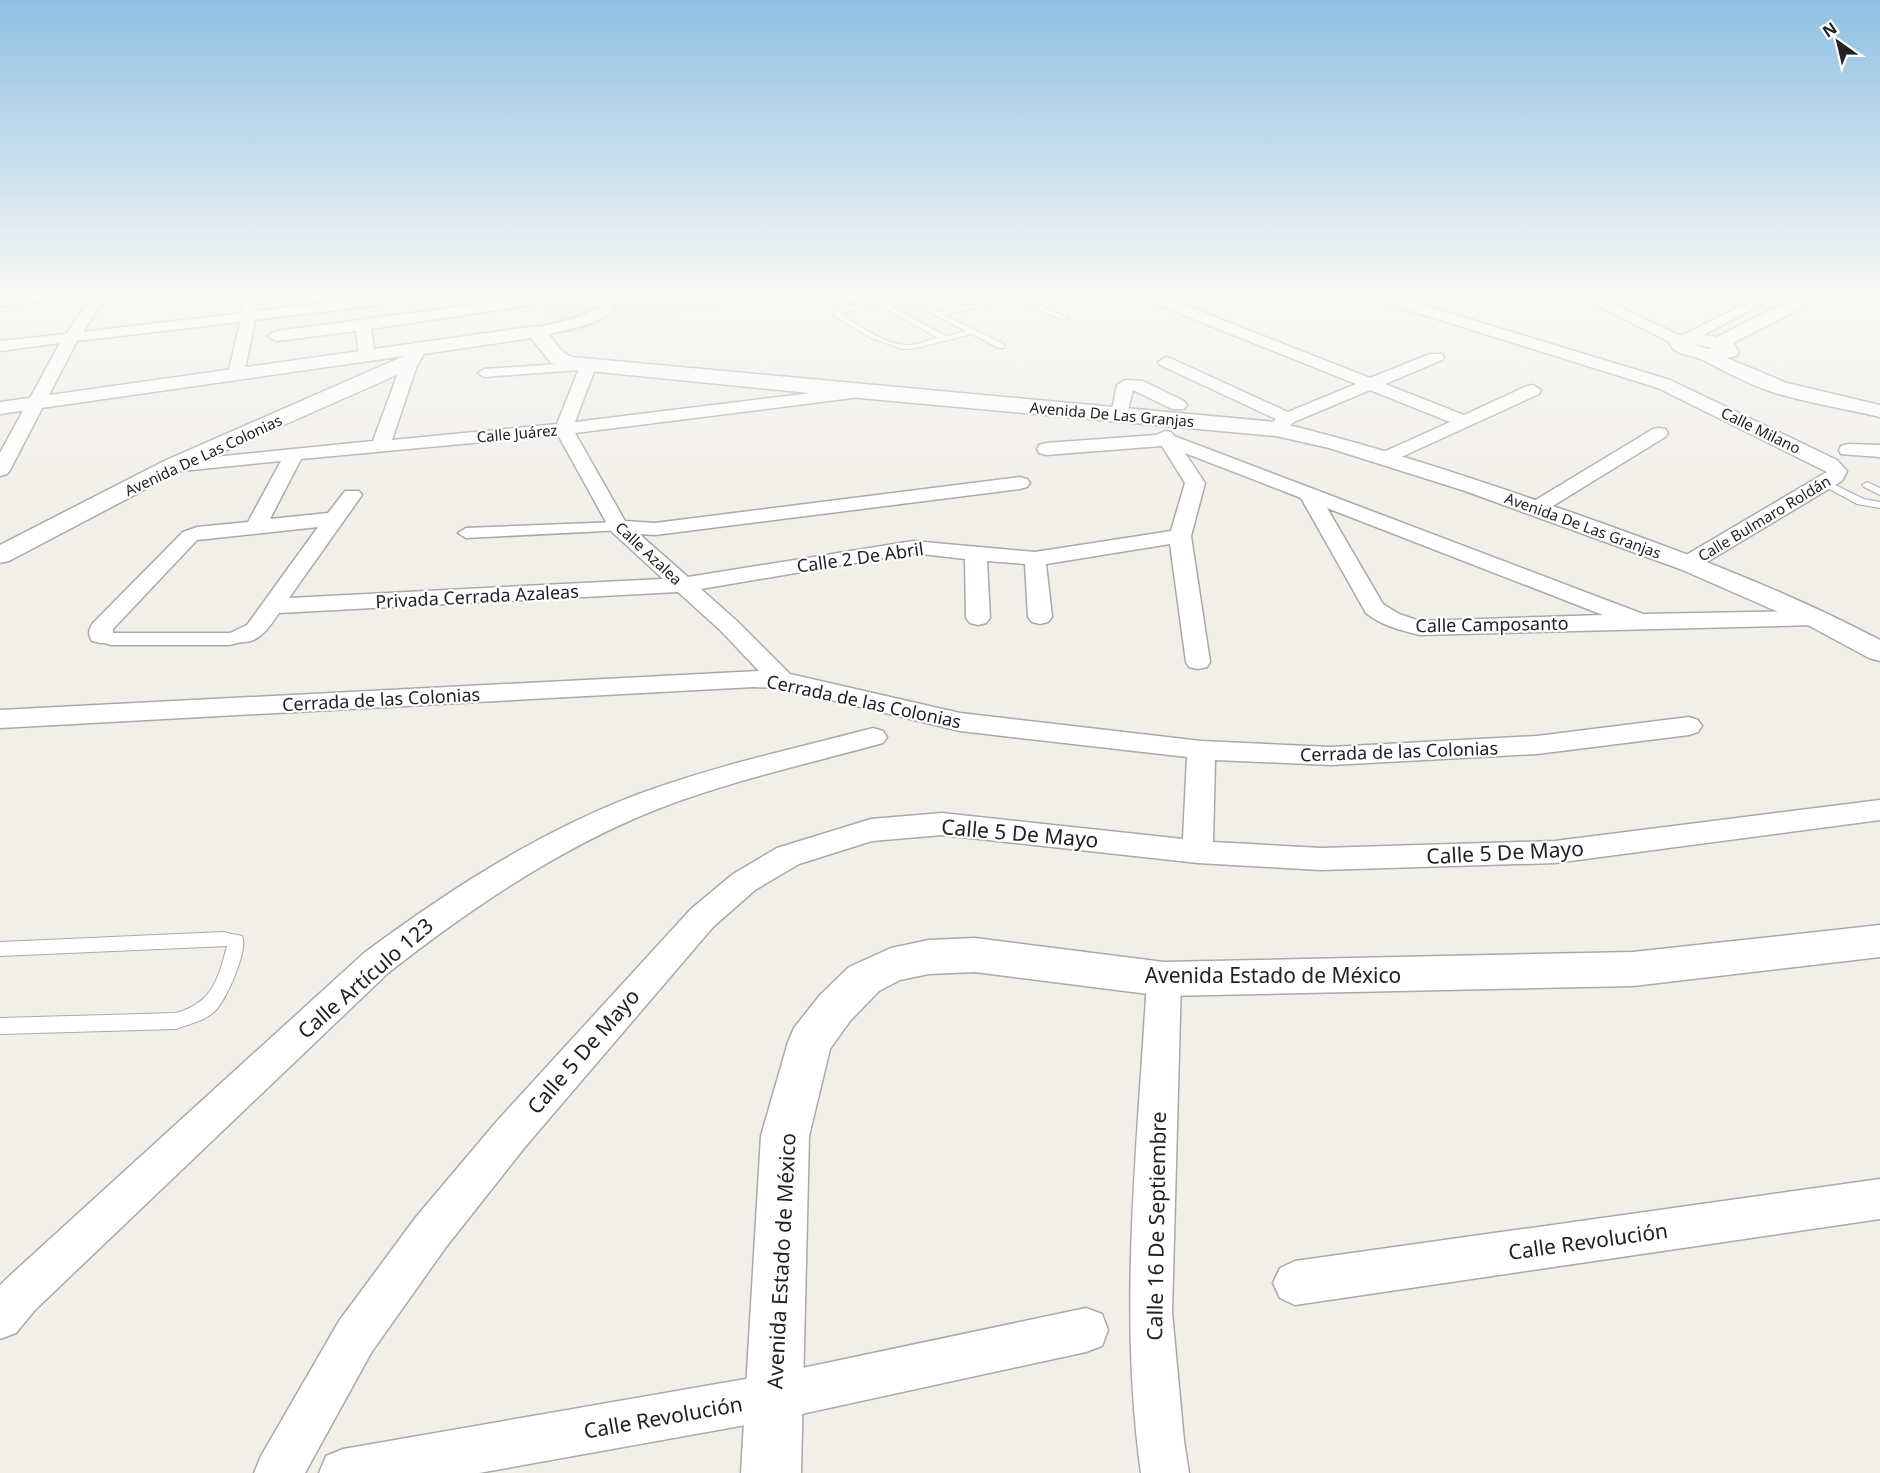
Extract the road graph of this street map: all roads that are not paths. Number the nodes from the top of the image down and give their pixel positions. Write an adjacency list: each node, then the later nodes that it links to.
1 (58, 362): 20 (street)
2 (239, 362): 15 (street)
3 (316, 362): 15 (street)
4 (399, 362): 36 (street, Avenida De Las Colonias)
5 (413, 362): 30 (street)
6 (570, 362): 13 (street, Avenida De Las Granjas)
7 (1166, 362): 26 (street)
8 (1313, 362): 16 (street)
9 (1424, 362): 16 (street)
10 (1591, 362): 38 (street, Calle Milano)
11 (1726, 362): 23 (street)
12 (1745, 362): 19 (street)
13 (588, 366): 14 (street); 18 (street, Avenida De Las Granjas); 27 (street)
14 (484, 373)
15 (236, 374): 20 (street)
16 (1369, 384): 25 (street); 26 (street)
17 (1533, 390): 25 (street)
18 (860, 392): 24 (street, Avenida De Las Granjas); 27 (street, Calle Juárez)
19 (1880, 400)
20 (35, 402): 22 (street); 37 (street)
21 (1178, 405): 24 (street)
22 (0, 408)
23 (1880, 411)
24 (1131, 415): 26 (street, Avenida De Las Granjas); 29 (street)
25 (1466, 422): 35 (street)
26 (1282, 424): 35 (street, Avenida De Las Granjas)
27 (564, 429): 30 (street, Calle Juárez); 48 (street, Calle Azalea)
28 (1659, 433): 45 (street)
29 (1168, 440): 31 (street); 41 (street, Calle Camposanto); 50 (street)
30 (381, 445): 34 (street, Calle Juárez)
31 (1046, 448)
32 (1848, 450): 33 (street)
33 (1880, 451)
34 (294, 454): 36 (street, Calle Juárez); 47 (street)
35 (1386, 458): 45 (street, Avenida De Las Granjas)
36 (172, 466): 52 (street, Avenida De Las Colonias)
37 (0, 470)
38 (1831, 477): 44 (lane); 54 (street, Calle Bulmaro Roldán)
39 (1020, 483): 48 (street)
40 (1867, 485): 42 (lane)
41 (1308, 492): 60 (street, Calle Camposanto); 60 (street, Calle Camposanto)
42 (1880, 492)
43 (352, 495): 46 (street)
44 (1880, 505)
45 (1536, 508): 54 (street, Avenida De Las Granjas)
46 (335, 519): 47 (street); 56 (street)
47 (256, 526): 61 (street)
48 (618, 527): 49 (street); 55 (street, Calle Azalea)
49 (466, 533)
50 (1180, 536): 53 (street, Calle 2 De Abril); 64 (street)
51 (976, 553): 53 (street, Calle 2 De Abril); 55 (street, Calle 2 De Abril); 58 (street)
52 (0, 555)
53 (1035, 559): 57 (street)
54 (1689, 563): 59 (street, Avenida De Las Granjas)
55 (683, 585): 56 (street, Privada Cerrada Azaleas); 65 (street, Calle Azalea)
56 (271, 606): 62 (street)
57 (1040, 617)
58 (978, 618)
59 (1816, 618): 60 (street, Calle Camposanto); 63 (street, Avenida De Las Granjas)
60 (1640, 621)
61 (101, 636): 62 (street)
62 (243, 636)
63 (1880, 652)
64 (1198, 662)
65 (781, 680): 66 (street, Cerrada de las Colonias); 69 (street, Cerrada de las Colonias)
66 (0, 719)
67 (1689, 726): 69 (street, Cerrada de las Colonias)
68 (873, 737): 78 (street, Calle Artículo 123)
69 (1201, 750): 71 (street)
70 (1880, 810): 71 (street, Calle 5 De Mayo)
71 (1198, 852): 81 (street, Calle 5 De Mayo)
72 (1880, 941): 74 (street, Avenida Estado de México)
73 (0, 949): 75 (lane)
74 (1164, 979): 80 (street, Avenida Estado de México); 84 (street, Calle 16 De Septiembre)
75 (0, 1026)
76 (1880, 1199): 77 (street, Calle Revolución)
77 (1295, 1282)
78 (0, 1317)
79 (1086, 1330): 80 (street, Calle Revolución)
80 (774, 1397): 82 (street, Calle Revolución); 83 (street, Avenida Estado de México)
81 (278, 1473)
82 (343, 1473)
83 (771, 1473)
84 (1165, 1473)

